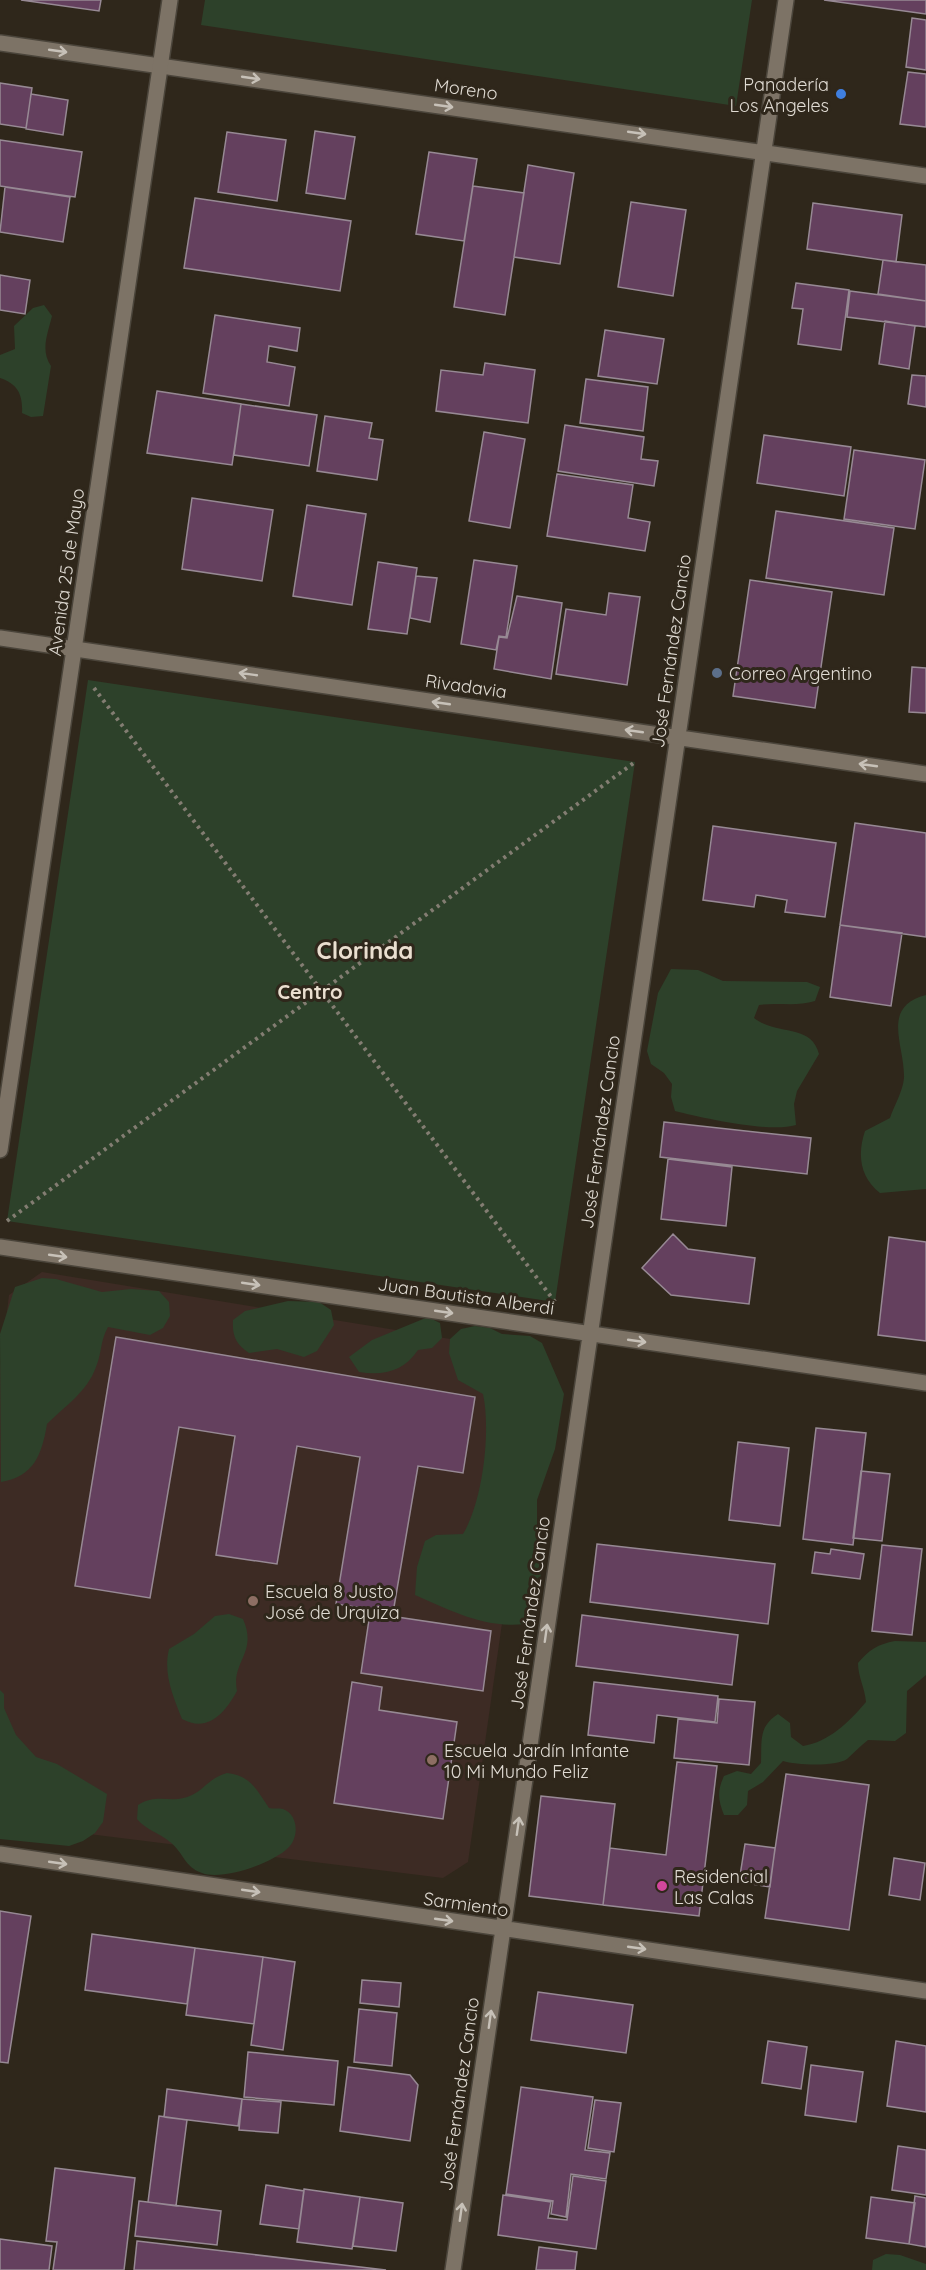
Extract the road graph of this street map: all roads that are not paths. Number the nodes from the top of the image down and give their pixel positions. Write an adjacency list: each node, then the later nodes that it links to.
1 (170, 0): 4 (street, Avenida 25 de Mayo)
2 (786, 0): 5 (street, José Fernández Cancio)
3 (0, 43): 4 (street, Moreno, one-way to 4)
4 (161, 65): 5 (street, Moreno, one-way to 5); 8 (street, Avenida 25 de Mayo)
5 (764, 151): 6 (street, Moreno); 9 (street, José Fernández Cancio)
6 (926, 176)
7 (0, 638): 8 (street, Rivadavia)
8 (75, 649): 9 (street, Rivadavia, one-way to 8); 11 (street, Avenida 25 de Mayo)
9 (678, 737): 10 (street, Rivadavia, one-way to 9); 13 (street, José Fernández Cancio)
10 (926, 774)
11 (0, 1150)
12 (0, 1247): 13 (street, Juan Bautista Alberdi, one-way to 13)
13 (590, 1334): 14 (street, Juan Bautista Alberdi, one-way to 14); 16 (street, José Fernández Cancio, one-way to 13)
14 (926, 1383)
15 (0, 1854): 16 (street, Sarmiento, one-way to 16)
16 (503, 1929): 17 (street, Sarmiento, one-way to 17); 18 (street, José Fernández Cancio, one-way to 16)
17 (926, 1991)
18 (453, 2270)

